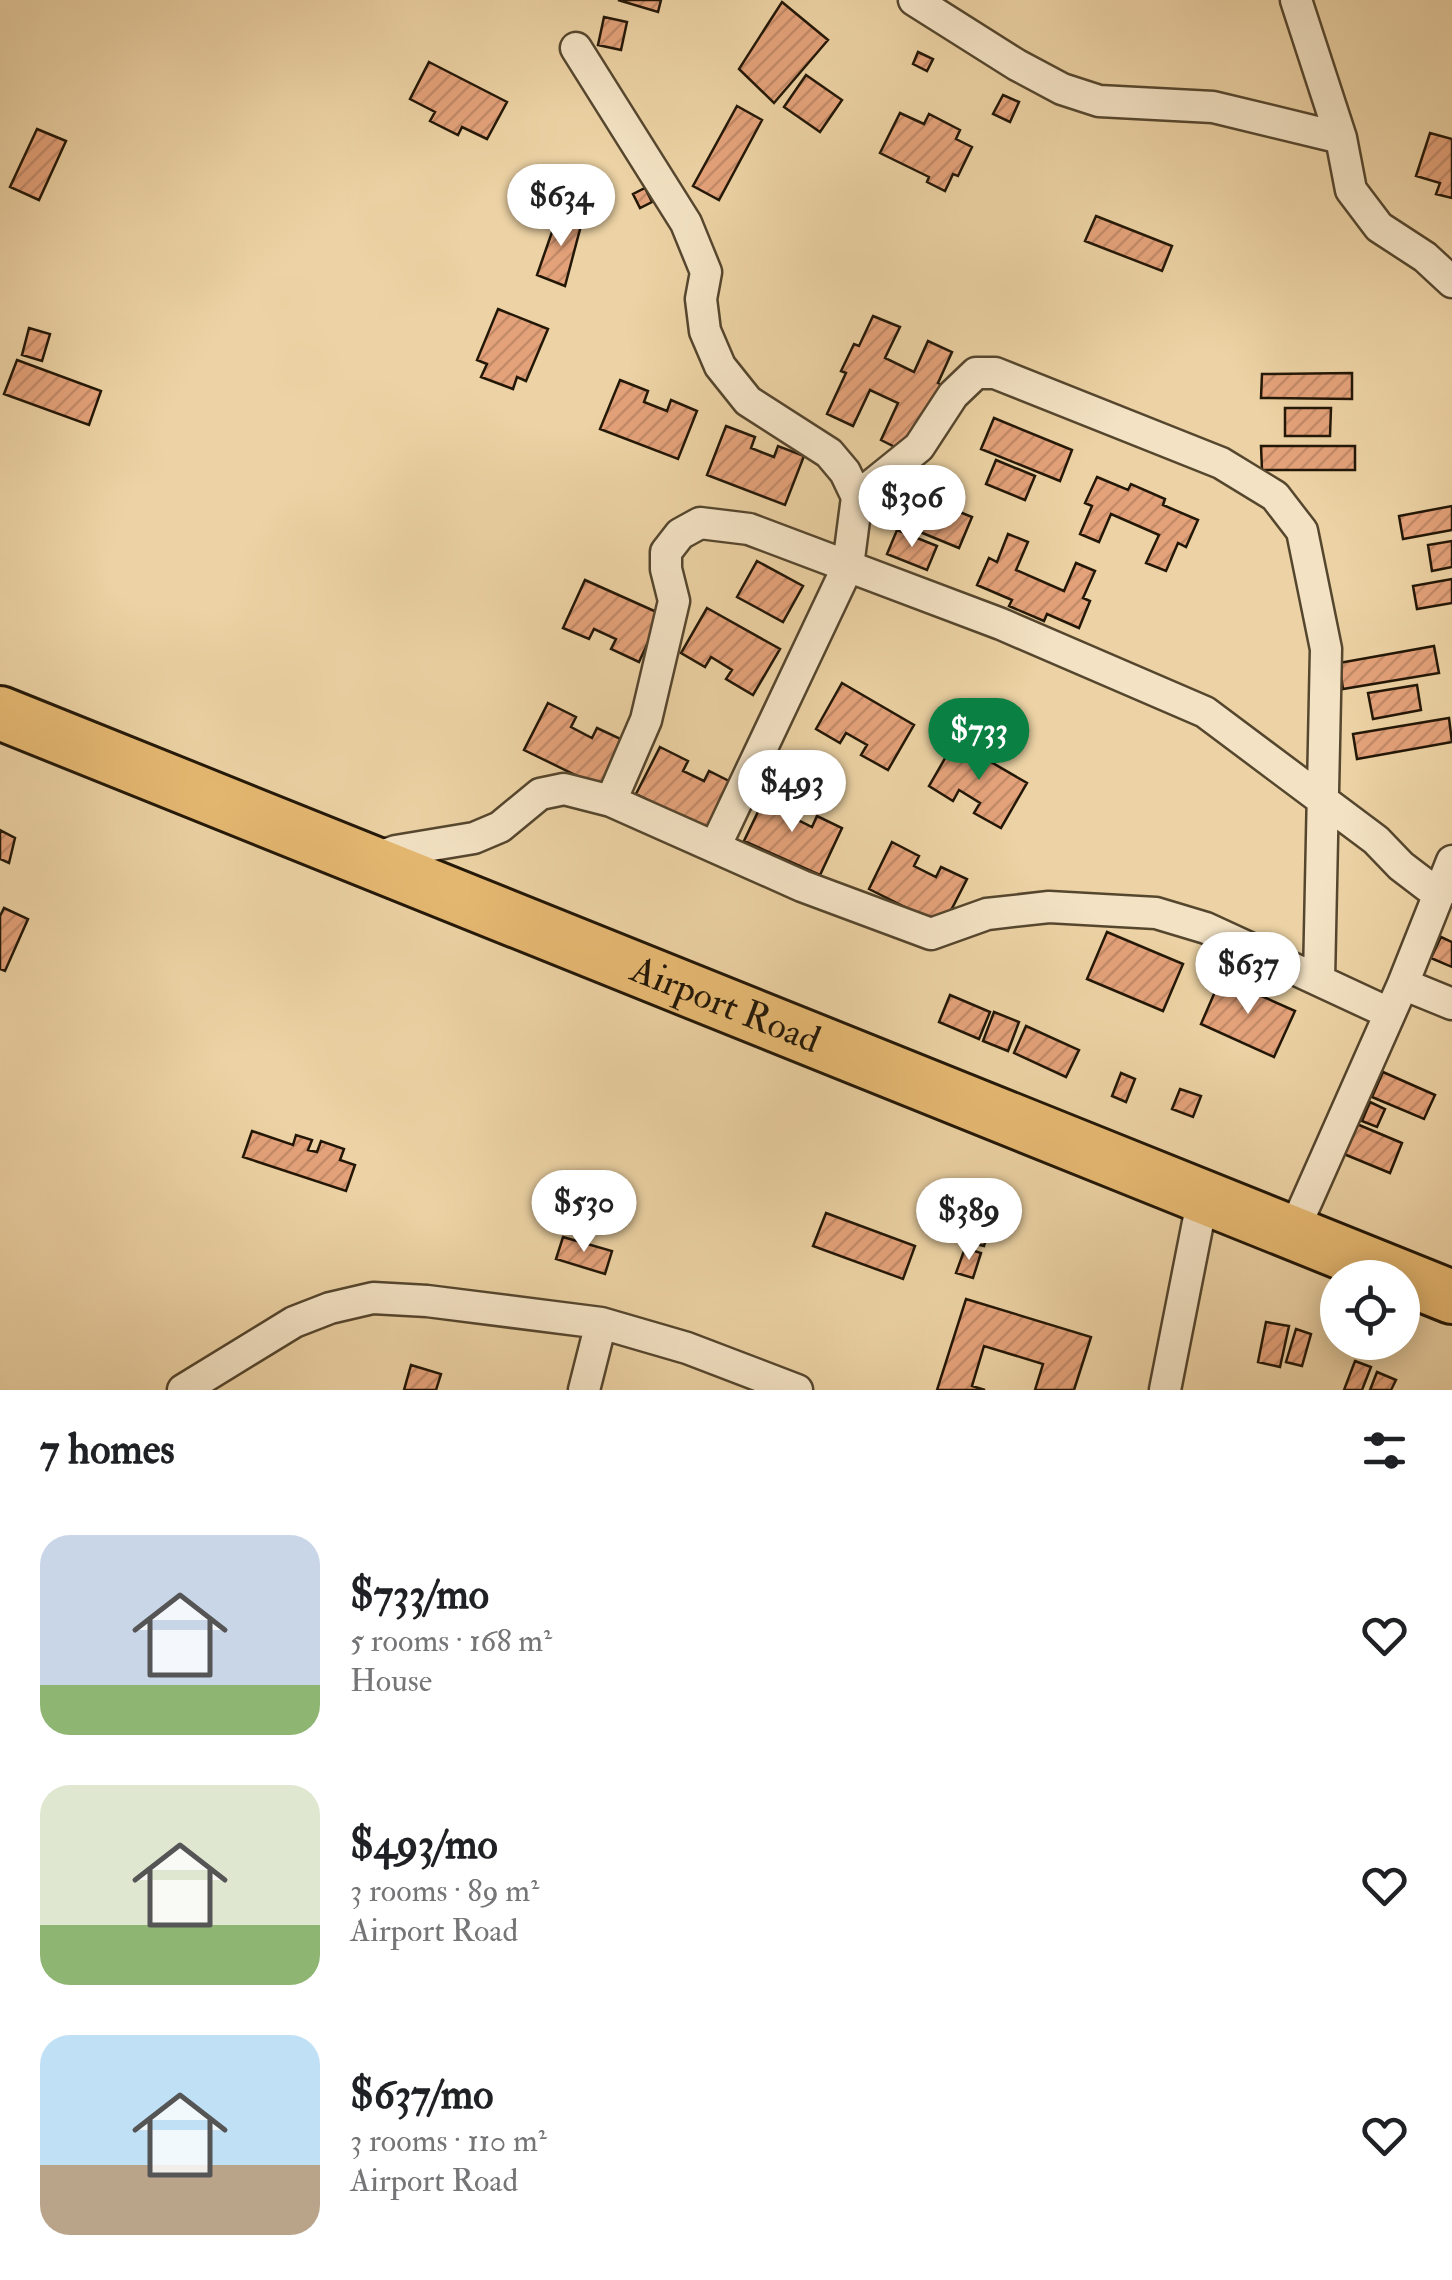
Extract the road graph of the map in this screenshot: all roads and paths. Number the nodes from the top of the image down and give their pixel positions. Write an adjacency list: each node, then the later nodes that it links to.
1 (914, 0): 4 (street)
2 (1296, 0): 4 (street)
3 (576, 48): 6 (street)
4 (1341, 138): 5 (street)
5 (1452, 282)
6 (856, 498): 7 (street); 9 (street)
7 (848, 566): 9 (street); 10 (street); 11 (street)
8 (0, 713): 12 (highway, Airport Road)
9 (1321, 800): 14 (street); 15 (street)
10 (611, 801): 11 (street); 12 (street)
11 (715, 848): 15 (street)
12 (367, 860): 19 (highway, Airport Road)
13 (1452, 861): 14 (street)
14 (1438, 895): 16 (street)
15 (1319, 979): 18 (street)
16 (1403, 984): 17 (street); 18 (street)
17 (1452, 1004)
18 (1389, 1013): 20 (street)
19 (1203, 1197): 20 (highway, Airport Road); 26 (street)
20 (1294, 1232): 21 (highway, Airport Road)
21 (1452, 1296)
22 (601, 1323): 23 (street); 24 (street); 25 (street)
23 (183, 1390)
24 (584, 1390)
25 (796, 1390)
26 (1165, 1390)

